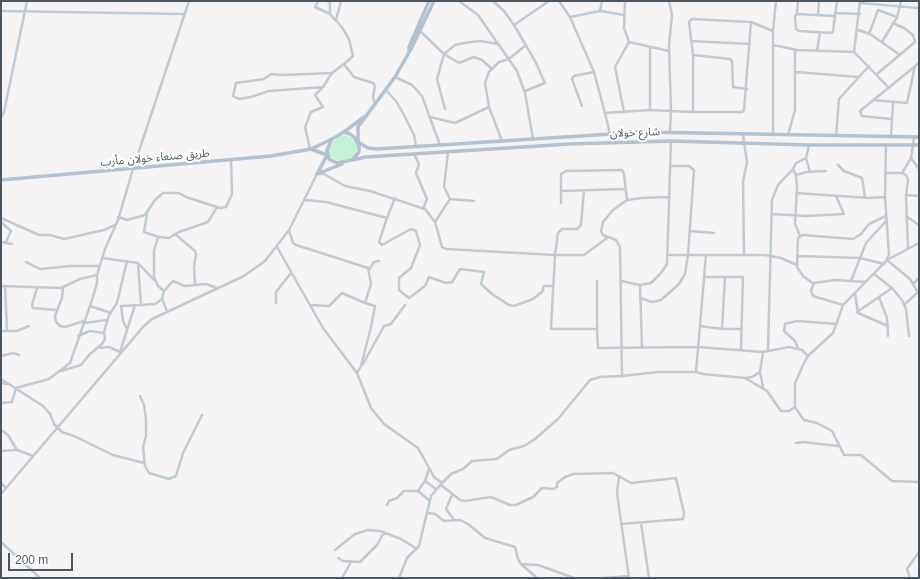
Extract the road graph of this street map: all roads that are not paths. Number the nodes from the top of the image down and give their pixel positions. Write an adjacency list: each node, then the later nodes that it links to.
1 (27, 1): 25 (street)
2 (189, 1): 27 (street)
3 (318, 1): 28 (street)
4 (327, 1): 28 (street)
5 (341, 1): 36 (street)
6 (429, 1): 54 (main road)
7 (434, 1): 41 (main road)
8 (459, 1): 48 (street)
9 (493, 1): 39 (street)
10 (549, 1): 39 (street)
11 (559, 1): 34 (street)
12 (602, 1): 26 (street)
13 (625, 1): 32 (street)
14 (669, 1): 55 (street)
15 (776, 1): 42 (street)
16 (798, 1): 29 (street)
17 (819, 1): 33 (street)
18 (837, 1): 30 (street)
19 (901, 1): 22 (street)
20 (860, 2): 21 (street); 31 (street)
21 (882, 3): 22 (street)
22 (901, 6): 23 (street); 35 (street)
23 (919, 8)
24 (1, 11): 25 (street)
25 (25, 11): 27 (street); 91 (street)
26 (600, 11): 32 (street); 34 (street)
27 (184, 14): 128 (street)
28 (330, 14): 36 (street)
29 (797, 14): 33 (street); 43 (street)
30 (835, 14): 31 (street); 33 (street); 43 (street)
31 (860, 14): 40 (street)
32 (624, 15): 46 (street)
33 (818, 15)
34 (570, 17): 67 (street)
35 (897, 17): 38 (street); 44 (street)
36 (336, 20): 63 (street)
37 (751, 22): 42 (street); 45 (street); 49 (street)
38 (893, 23): 47 (street); 60 (street)
39 (514, 25): 50 (street)
40 (858, 30): 44 (street); 57 (street)
41 (420, 31): 54 (main road); 58 (street)
42 (773, 31): 51 (street)
43 (820, 32): 56 (street)
44 (869, 34): 47 (street)
45 (691, 41): 49 (street); 59 (street)
46 (629, 42): 52 (street); 86 (street)
47 (882, 42): 60 (street)
48 (499, 44): 58 (street); 61 (street)
49 (750, 44): 75 (street)
50 (526, 45): 61 (street); 77 (street)
51 (773, 45): 53 (street); 97 (street)
52 (650, 47): 55 (street); 84 (street)
53 (795, 50): 56 (street); 68 (street)
54 (409, 51): 71 (main road)
55 (669, 51): 85 (street)
56 (817, 51): 57 (street)
57 (854, 52): 64 (street)
58 (444, 54): 66 (street); 83 (street)
59 (693, 55): 75 (street); 87 (street)
60 (900, 55): 70 (street)
61 (509, 59): 66 (street); 77 (street)
62 (919, 63): 65 (street)
63 (344, 64): 69 (street); 80 (street)
64 (869, 66): 70 (street); 72 (street)
65 (915, 66): 74 (street); 79 (street)
66 (492, 69): 82 (street)
67 (594, 72): 81 (street); 88 (street)
68 (796, 72): 72 (street); 98 (street)
69 (332, 73): 73 (street); 73 (street)
70 (877, 74): 74 (street)
71 (395, 77): 76 (main road); 90 (street)
72 (859, 77): 100 (street)
73 (323, 87): 117 (street)
74 (889, 88): 78 (street)
75 (747, 89): 87 (street)
76 (386, 90): 80 (main road); 116 (street)
77 (525, 91): 105 (street)
78 (873, 100): 79 (street); 92 (street)
79 (893, 102): 92 (street)
80 (374, 105): 89 (main road)
81 (582, 106)
82 (489, 107): 90 (street); 107 (street)
83 (445, 109)
84 (650, 110): 85 (street); 86 (street)
85 (671, 111): 87 (street); 94 (street)
86 (624, 112): 88 (street)
87 (693, 112)
88 (605, 113): 95 (street)
89 (364, 117): 93 (main road); 108 (main road)
90 (430, 117): 111 (street)
91 (1, 118)
92 (891, 119): 101 (street)
93 (344, 132): 104 (main road); 108 (main road)
94 (670, 133): 95 (main road, شارع خولان); 96 (main road, شارع خولان)
95 (610, 134): 99 (main road, شارع خولان)
96 (743, 135): 97 (main road, شارع خولان); 109 (street)
97 (773, 136): 98 (main road, شارع خولان)
98 (788, 136): 100 (main road, شارع خولان)
99 (571, 137): 105 (main road, شارع خولان); 110 (main road)
100 (836, 137): 101 (main road, شارع خولان)
101 (891, 138): 102 (main road, شارع خولان)
102 (914, 138): 103 (main road, شارع خولان); 114 (street)
103 (919, 138)
104 (332, 139): 117 (main road, طريق صنعاء خولان مأرب); 120 (main road)
105 (534, 139): 107 (main road, شارع خولان)
106 (671, 140): 109 (main road, شارع خولان); 110 (main road, شارع خولان); 127 (street)
107 (502, 141): 111 (main road, شارع خولان)
108 (358, 142): 116 (main road, شارع خولان); 124 (main road)
109 (743, 142): 112 (main road, شارع خولان); 187 (street)
110 (570, 144): 118 (main road, شارع خولان)
111 (440, 145): 116 (main road, شارع خولان)
112 (809, 145): 113 (main road, شارع خولان); 121 (street)
113 (886, 145): 114 (main road, شارع خولان); 133 (street)
114 (913, 145): 115 (main road, شارع خولان); 122 (street)
115 (919, 145)
116 (416, 146)
117 (310, 149): 120 (main road); 123 (main road, طريق صنعاء خولان مأرب)
118 (448, 152): 119 (main road, شارع خولان); 149 (street)
119 (414, 154): 124 (main road, شارع خولان); 155 (street)
120 (327, 155): 125 (main road); 135 (main road)
121 (806, 158): 129 (street); 132 (street)
122 (911, 158): 130 (street); 134 (street)
123 (230, 160): 128 (main road, طريق صنعاء خولان مأرب); 154 (street)
124 (352, 160): 125 (main road)
125 (344, 163): 135 (main road)
126 (838, 165): 146 (street)
127 (670, 166): 145 (street); 171 (street)
128 (133, 169): 137 (main road, طريق صنعاء خولان مأرب); 162 (street)
129 (793, 169): 136 (street); 157 (street)
130 (919, 169)
131 (826, 171): 132 (street)
132 (810, 172): 136 (street)
133 (886, 173): 134 (street); 147 (street)
134 (902, 173): 142 (street)
135 (317, 174): 148 (street); 150 (street)
136 (796, 175): 141 (street)
137 (1, 180)
138 (624, 189): 139 (street); 140 (street); 151 (street)
139 (561, 190): 140 (street); 153 (street)
140 (584, 190): 183 (street)
141 (796, 193): 143 (street); 158 (street)
142 (906, 195): 144 (street); 160 (street)
143 (836, 196): 146 (street); 158 (street)
144 (919, 196)
145 (669, 197): 151 (street); 184 (street)
146 (865, 197): 147 (street)
147 (885, 197): 159 (street)
148 (394, 198): 155 (street); 163 (street)
149 (450, 199): 152 (street); 167 (street)
150 (305, 200): 163 (street); 170 (street)
151 (627, 200): 176 (street)
152 (474, 201)
153 (561, 203)
154 (217, 207): 156 (street); 173 (street)
155 (423, 208): 167 (street)
156 (147, 214): 162 (street); 175 (street)
157 (772, 214): 158 (street); 188 (street)
158 (795, 216): 174 (street)
159 (886, 216): 164 (street); 174 (street)
160 (906, 216): 165 (street); 182 (street)
161 (1, 218): 168 (street)
162 (118, 218): 168 (street)
163 (388, 218): 217 (street)
164 (886, 221): 191 (street); 192 (street)
165 (918, 221): 169 (street)
166 (1, 222): 178 (street)
167 (435, 222): 183 (street)
168 (116, 225): 190 (street)
169 (919, 225)
170 (289, 230): 181 (street); 200 (street)
171 (690, 230): 172 (street); 185 (street)
172 (714, 233)
173 (175, 234): 175 (street); 214 (street)
174 (800, 236): 189 (street)
175 (158, 237): 210 (street)
176 (607, 238): 183 (street); 208 (street)
177 (1, 242): 178 (street)
178 (6, 242): 180 (street)
179 (919, 243): 182 (street)
180 (12, 244)
181 (277, 247): 201 (street); 220 (street)
182 (908, 248): 192 (street)
183 (555, 255): 217 (street)
184 (668, 255): 185 (street); 215 (street)
185 (688, 255): 186 (street); 226 (street)
186 (706, 255): 187 (street); 204 (street)
187 (744, 255): 188 (street)
188 (772, 256): 198 (street); 265 (street)
189 (797, 256): 191 (street); 198 (street)
190 (102, 258): 193 (street); 199 (street)
191 (860, 258): 197 (street); 209 (street)
192 (887, 260): 197 (street); 213 (street)
193 (127, 261): 196 (street); 230 (street)
194 (379, 261): 200 (street)
195 (26, 262): 199 (street)
196 (138, 263): 210 (street); 232 (street)
197 (884, 264): 202 (street)
198 (797, 265): 212 (street)
199 (100, 266): 203 (street)
200 (369, 271): 229 (street)
201 (290, 272): 228 (street); 233 (street)
202 (874, 274): 211 (street); 221 (street)
203 (97, 275): 219 (street); 237 (street)
204 (704, 277): 205 (street); 247 (street)
205 (725, 277): 251 (street); 252 (street)
206 (919, 278): 213 (street)
207 (597, 281): 250 (street)
208 (620, 281): 215 (street); 263 (street)
209 (851, 281): 211 (street); 212 (street)
210 (156, 282): 222 (street)
211 (865, 282): 223 (street)
212 (814, 283): 235 (street)
213 (913, 284): 224 (street)
214 (195, 285): 220 (street); 222 (street)
215 (640, 285): 226 (street)
216 (3, 286): 218 (street); 254 (street)
217 (553, 286): 250 (street)
218 (36, 288): 219 (street); 239 (street)
219 (63, 288): 239 (street)
220 (218, 288): 240 (street)
221 (892, 288): 225 (street); 236 (street)
222 (164, 291): 227 (street)
223 (855, 292): 235 (street); 241 (street)
224 (918, 293): 236 (street)
225 (879, 297): 241 (street); 248 (street)
226 (640, 298): 261 (street)
227 (162, 299): 232 (street); 240 (street)
228 (276, 302)
229 (365, 303): 233 (street); 271 (street)
230 (117, 304): 238 (street); 242 (street)
231 (135, 305): 232 (street); 238 (street); 249 (street)
232 (141, 305)
233 (310, 305): 275 (street)
234 (405, 305): 271 (street)
235 (843, 305): 245 (street)
236 (904, 305): 258 (street)
237 (90, 306): 242 (street); 244 (street)
238 (121, 306): 249 (street)
239 (57, 310): 244 (street)
240 (167, 311): 267 (street)
241 (857, 312): 248 (street)
242 (111, 313): 243 (street)
243 (108, 320): 244 (street); 255 (street)
244 (84, 322): 256 (street)
245 (837, 324): 262 (street); 270 (street)
246 (29, 326): 254 (street)
247 (700, 326): 251 (street); 259 (street)
248 (888, 326): 257 (street)
249 (127, 329): 267 (street)
250 (597, 329): 263 (street)
251 (722, 329): 252 (street)
252 (742, 329): 264 (street)
253 (1, 331): 254 (street)
254 (7, 331)
255 (104, 333): 256 (street); 260 (street)
256 (78, 336): 272 (street)
257 (888, 336)
258 (909, 336)
259 (698, 347): 261 (street); 264 (street); 273 (street)
260 (100, 348): 267 (street); 272 (street)
261 (642, 348): 263 (street)
262 (798, 348): 265 (street); 270 (street)
263 (622, 349): 276 (street)
264 (741, 350): 266 (street)
265 (768, 350): 266 (street)
266 (763, 352): 274 (street)
267 (120, 353): 287 (street)
268 (19, 355): 269 (street)
269 (1, 356)
270 (808, 356): 285 (street)
271 (361, 366): 275 (street)
272 (60, 371): 282 (street)
273 (696, 372): 276 (street); 277 (street)
274 (760, 372): 277 (street); 281 (street)
275 (358, 373): 295 (street)
276 (622, 376): 300 (street)
277 (745, 378): 281 (street)
278 (1, 379): 280 (street)
279 (1, 382): 280 (street)
280 (8, 384): 282 (street)
281 (763, 387): 285 (street)
282 (16, 388): 284 (street); 287 (street)
283 (140, 396): 294 (street)
284 (1, 403)
285 (795, 408): 290 (street)
286 (202, 415): 294 (street)
287 (57, 428): 293 (street); 294 (street)
288 (1, 430): 291 (street)
289 (796, 444): 290 (street)
290 (838, 446): 298 (street)
291 (17, 450): 292 (street); 293 (street)
292 (1, 451)
293 (33, 456): 301 (street)
294 (144, 463)
295 (429, 469): 297 (street); 300 (street)
296 (619, 476): 305 (street); 310 (street); 311 (street)
297 (425, 481): 302 (street); 303 (street)
298 (919, 482)
299 (1, 483): 301 (street)
300 (441, 484): 302 (street); 305 (street)
301 (6, 488): 304 (street)
302 (436, 489): 306 (street)
303 (418, 491): 306 (street); 307 (street)
304 (1, 494)
305 (452, 495): 309 (street)
306 (430, 501): 308 (street)
307 (387, 505)
308 (428, 513): 309 (street); 314 (street)
309 (454, 520): 319 (street)
310 (641, 523): 311 (street); 327 (street)
311 (621, 524): 320 (street)
312 (384, 532): 314 (street); 315 (street); 318 (street)
313 (1, 542): 321 (street)
314 (417, 549): 323 (street)
315 (335, 550)
316 (919, 552): 328 (street)
317 (338, 558): 318 (street)
318 (351, 562): 322 (street)
319 (521, 564): 324 (street); 325 (street)
320 (628, 577): 326 (street)
321 (40, 578)
322 (342, 578)
323 (399, 578)
324 (537, 578)
325 (574, 578)
326 (605, 578)
327 (649, 578)
328 (910, 578)

